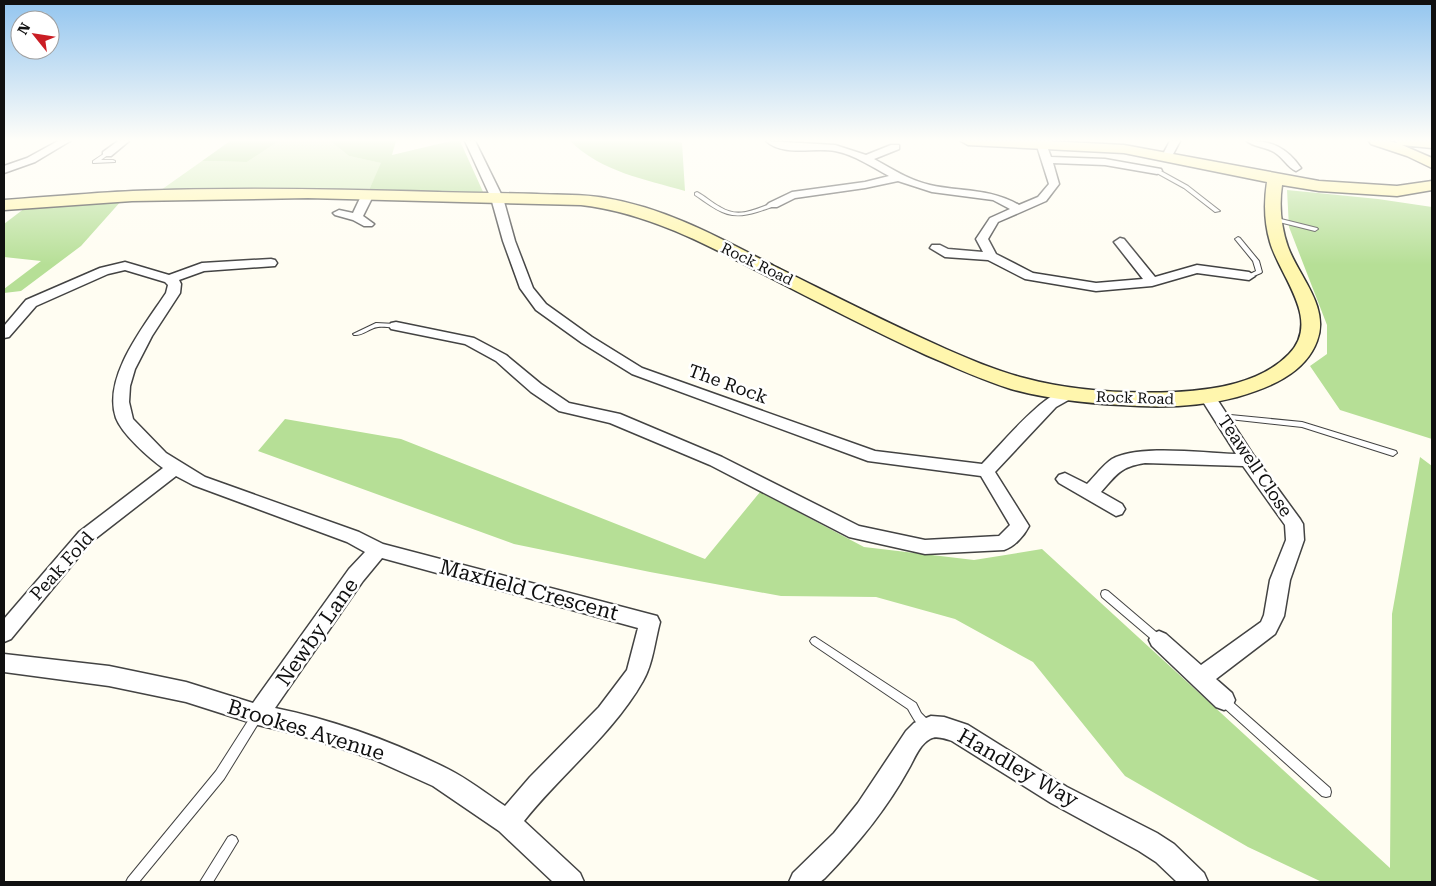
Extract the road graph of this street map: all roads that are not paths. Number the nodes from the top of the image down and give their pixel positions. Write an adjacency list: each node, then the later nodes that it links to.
1 (489, 182): 12 (street, The Rock)
2 (876, 182): 15 (street)
3 (910, 182): 16 (street)
4 (1053, 182): 16 (street)
5 (1178, 182): 17 (lane)
6 (1275, 182): 20 (street, Rock Road)
7 (1296, 182): 9 (street)
8 (1432, 186): 9 (street)
9 (1398, 191): 13 (street)
10 (368, 194): 12 (street, Rock Road); 14 (street, Rock Road); 19 (street)
11 (697, 194): 15 (lane)
12 (497, 198): 34 (street, Rock Road); 40 (street, The Rock)
13 (1432, 198)
14 (4, 205)
15 (773, 205)
16 (1019, 209): 26 (street)
17 (1217, 211)
18 (340, 212): 19 (street)
19 (356, 217): 21 (street)
20 (1273, 219): 22 (lane); 35 (street, Rock Road)
21 (368, 224)
22 (1315, 229)
23 (1238, 239): 28 (lane)
24 (1120, 242): 30 (street)
25 (936, 248): 26 (street)
26 (991, 256): 30 (street)
27 (270, 262): 29 (street)
28 (1249, 276): 30 (street)
29 (170, 279): 32 (street); 39 (street, Maxfield Crescent)
30 (1152, 282)
31 (396, 326): 33 (lane); 40 (street)
32 (4, 334)
33 (356, 334)
34 (1067, 394): 35 (street, Rock Road); 40 (street)
35 (1208, 397): 36 (street, Teawell Close)
36 (1220, 416): 37 (lane); 38 (street, Teawell Close)
37 (1393, 453)
38 (1248, 460): 42 (street); 50 (street, Teawell Close)
39 (174, 469): 44 (street, Maxfield Crescent); 46 (street, Peak Fold)
40 (986, 471)
41 (1065, 478): 42 (street)
42 (1089, 492): 43 (street)
43 (1116, 509)
44 (378, 550): 52 (street, Newby Lane); 55 (street, Maxfield Crescent)
45 (1105, 594): 47 (lane)
46 (4, 634)
47 (1159, 640): 50 (street)
48 (815, 641): 53 (lane)
49 (8, 668): 52 (street, Brookes Avenue)
50 (1200, 678): 51 (street)
51 (1224, 700): 54 (lane)
52 (258, 715): 55 (street, Brookes Avenue); 57 (lane)
53 (928, 728): 60 (street); 61 (street, Handley Way)
54 (1326, 792)
55 (508, 822): 59 (street, Brookes Avenue)
56 (232, 841): 58 (lane)
57 (132, 882)
58 (206, 882)
59 (571, 882)
60 (802, 882)
61 (1195, 882)

